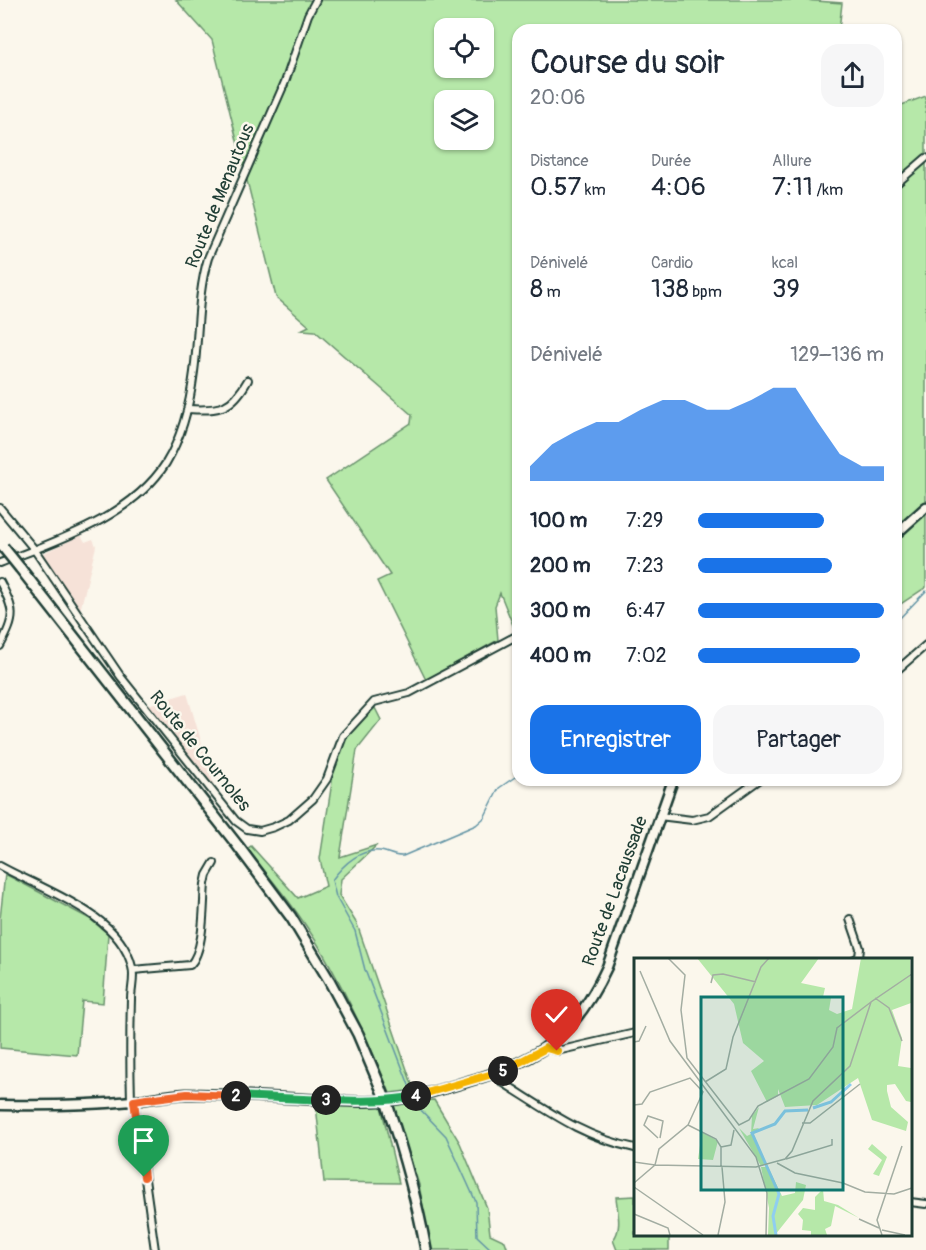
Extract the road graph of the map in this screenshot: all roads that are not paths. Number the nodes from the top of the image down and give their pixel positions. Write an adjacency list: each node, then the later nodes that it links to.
1 (316, 0): 5 (street, Route de Menautous)
2 (926, 158): 3 (street)
3 (902, 179)
4 (248, 380): 5 (street)
5 (188, 409): 10 (street, Route de Menautous)
6 (926, 507): 8 (street)
7 (0, 508): 10 (street)
8 (902, 529)
9 (2, 544): 34 (main road, bridge)
10 (34, 549): 11 (street, Route de Menautous); 13 (street, Route de Cournoles)
11 (0, 563)
12 (0, 582): 15 (street)
13 (512, 638)
14 (926, 645): 16 (street)
15 (0, 646)
16 (902, 666)
17 (671, 786): 19 (street, Route de Lacaussade)
18 (751, 786): 19 (street)
19 (659, 816): 26 (street, Route de Lacaussade)
20 (214, 863): 24 (street)
21 (0, 866): 24 (street)
22 (850, 919): 23 (street)
23 (857, 958)
24 (133, 970): 28 (street)
25 (634, 1033): 26 (street)
26 (546, 1048): 27 (street, Route de Lacaussade)
27 (496, 1074): 28 (street, Route de Lacaussade); 30 (street)
28 (132, 1101): 29 (street, Route de Lacaussade); 33 (street)
29 (0, 1105)
30 (634, 1148)
31 (911, 1202): 32 (street)
32 (926, 1204)
33 (155, 1250)
34 (426, 1250)

